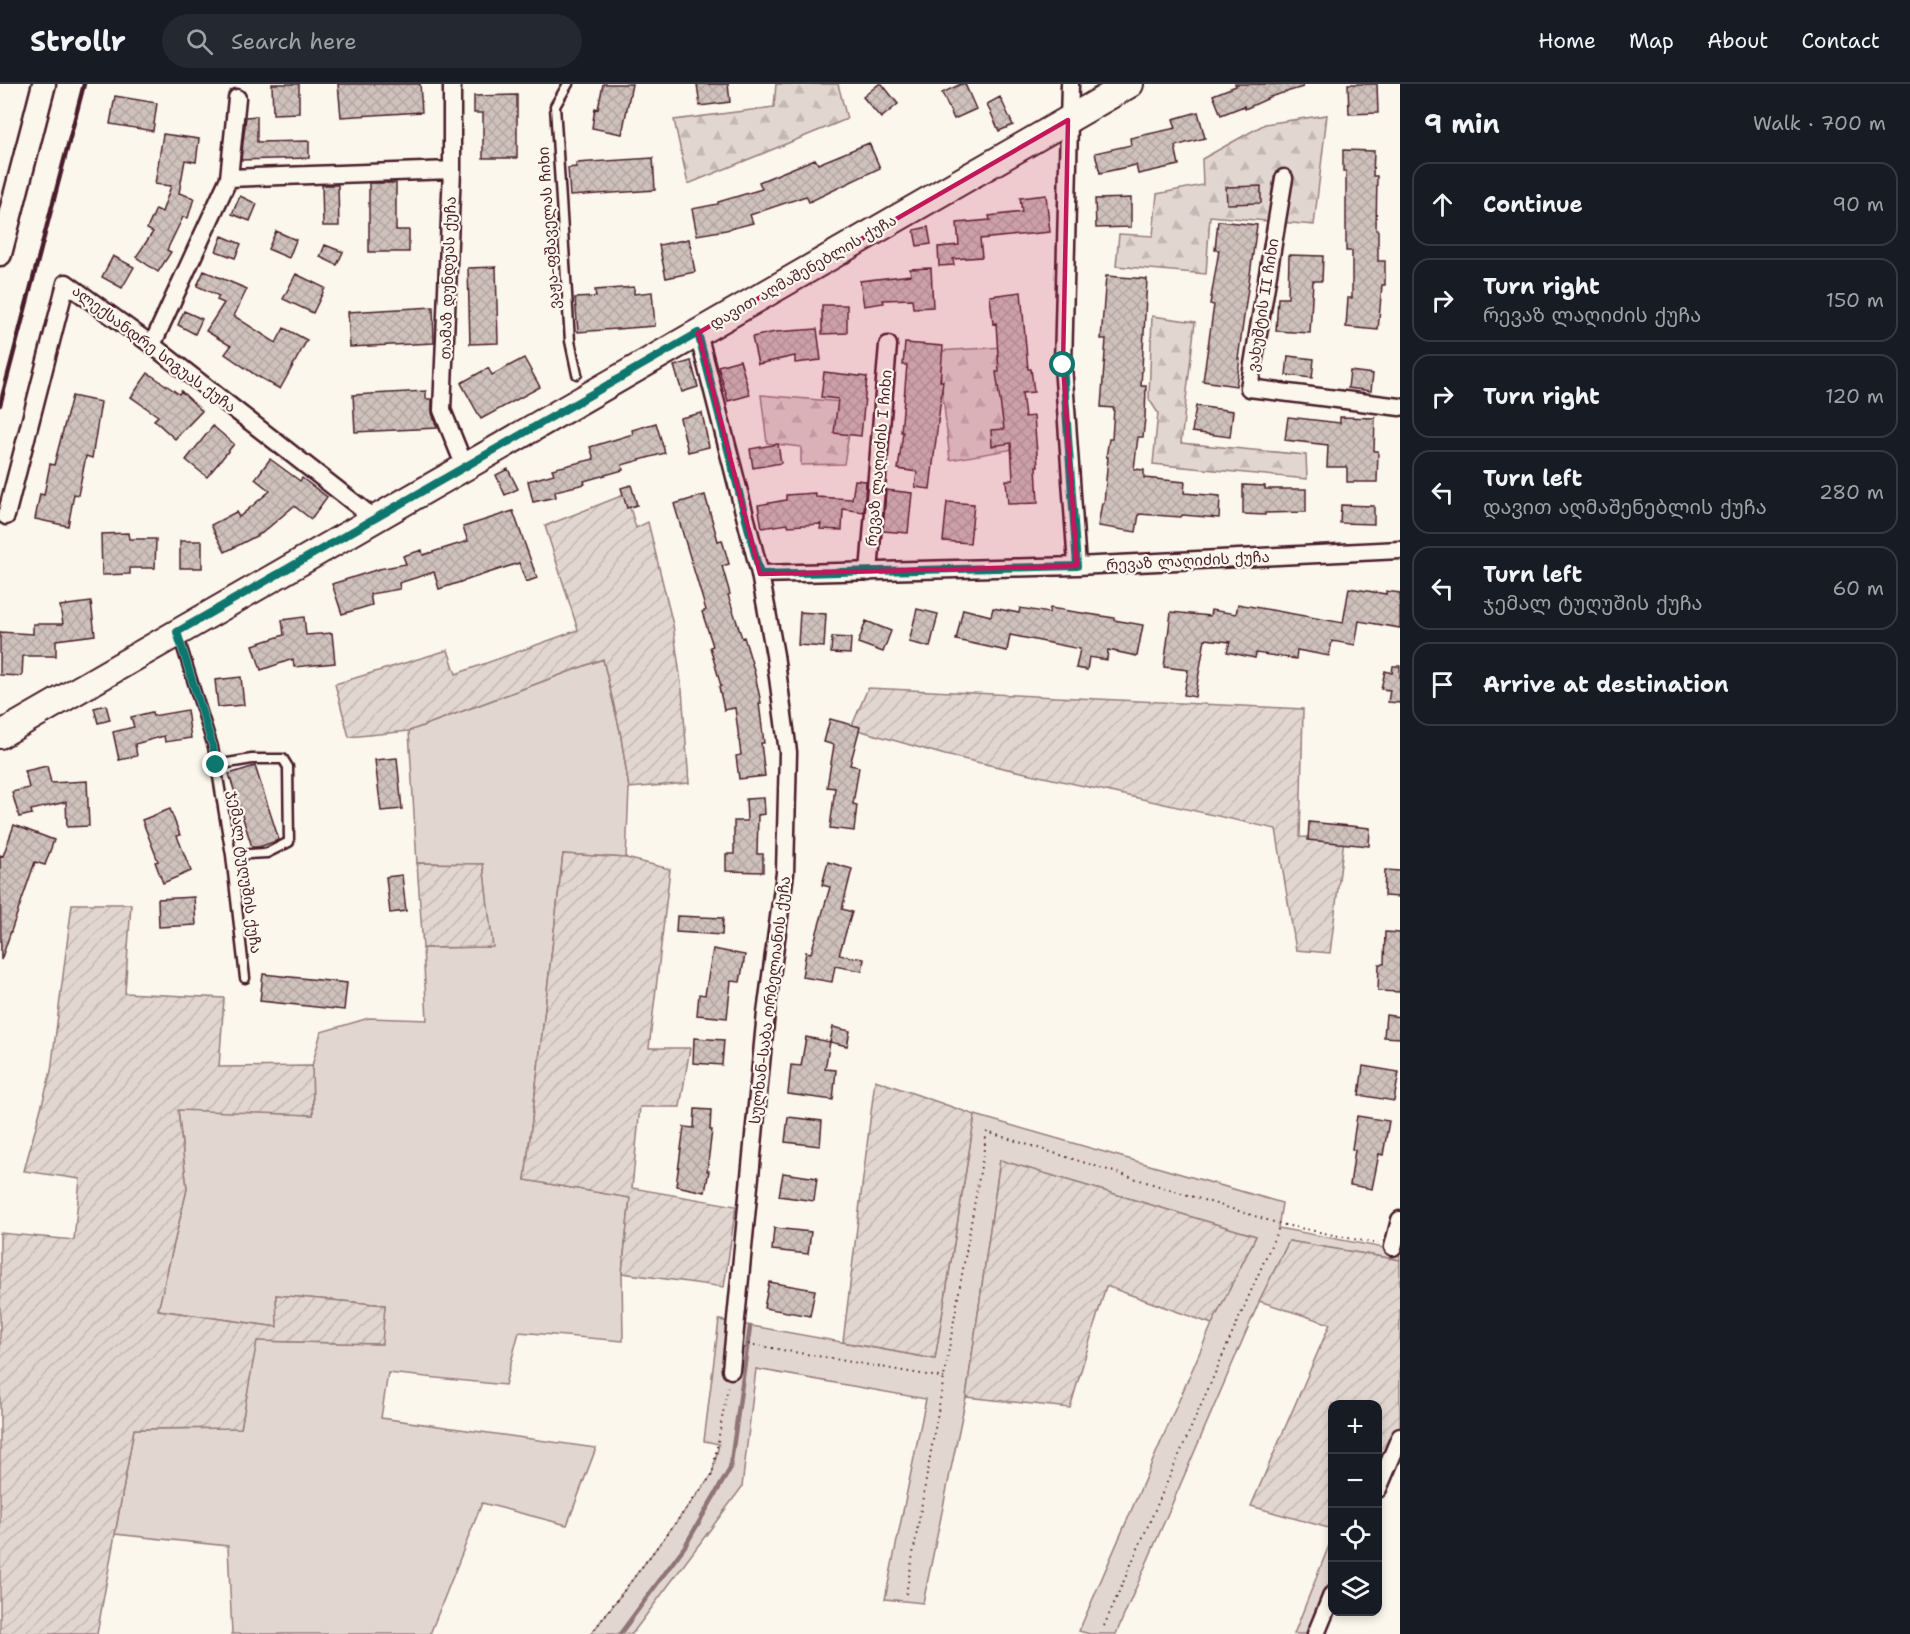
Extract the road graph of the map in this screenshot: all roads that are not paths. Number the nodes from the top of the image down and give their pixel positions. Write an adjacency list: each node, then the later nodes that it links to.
1 (44, 84): 11 (street)
2 (452, 84): 8 (street, თამაზ დუნდუას ქუჩა)
3 (568, 84): 15 (lane, ვაჟა-ფშაველას ჩიხი)
4 (1070, 84): 7 (street)
5 (1130, 84): 7 (main road, დავით აღმაშენებლის ქუჩა)
6 (237, 98): 9 (street)
7 (1068, 120): 12 (main road, დავით აღმაშენებლის ქუჩა); 21 (street)
8 (452, 170): 9 (street); 17 (street, თამაზ დუნდუას ქუჩა)
9 (229, 178): 13 (street)
10 (1284, 178): 16 (street, ვახუშტის II ჩიხი)
11 (0, 255)
12 (698, 333): 17 (main road, დავით აღმაშენებლის ქუჩა); 23 (street, სულხან-საბა ორბელიანის ქუჩა)
13 (152, 345): 18 (street, ალექსანდრე სიგუას ქუჩა); 19 (street, ალექსანდრე სიგუას ქუჩა)
14 (888, 345): 22 (street, რევაზ ლაღიძის I ჩიხი)
15 (577, 374)
16 (1400, 407)
17 (465, 467): 19 (main road, დავით აღმაშენებლის ქუჩა)
18 (6, 516)
19 (375, 519): 24 (main road, დავით აღმაშენებლის ქუჩა)
20 (1400, 550): 21 (street, რევაზ ლაღიძის ქუჩა)
21 (1077, 566): 22 (street, რევაზ ლაღიძის ქუჩა)
22 (869, 572): 23 (street, რევაზ ლაღიძის ქუჩა)
23 (760, 574): 31 (street, სულხან-საბა ორბელიანის ქუჩა)
24 (177, 632): 25 (main road, დავით აღმაშენებლის ქუჩა); 26 (lane, ჯემალ ტუღუშის ქუჩა)
25 (3, 735)
26 (216, 765): 27 (lane, ჯემალ ტუღუშის ქუჩა); 27 (lane)
27 (231, 855): 28 (lane, ჯემალ ტუღუშის ქუჩა)
28 (245, 978)
29 (1400, 1220): 30 (street)
30 (1393, 1247)
31 (730, 1370)
32 (1400, 1437): 33 (street)
33 (1382, 1478)
34 (1328, 1605): 35 (street)
35 (1316, 1634)

